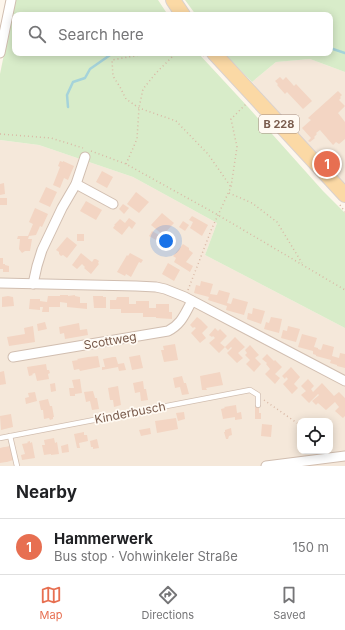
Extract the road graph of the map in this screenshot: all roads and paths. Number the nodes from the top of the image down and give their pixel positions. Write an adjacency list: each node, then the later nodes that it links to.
1 (11, 0): 4 (street)
2 (173, 0): 3 (main road)
3 (181, 12)
4 (0, 53)
5 (134, 56): 9 (path)
6 (173, 56): 9 (path)
7 (217, 56): 8 (main road, B 228)
8 (254, 97): 14 (path); 16 (main road, B 228)
9 (139, 108): 12 (path); 14 (path)
10 (0, 134): 12 (path)
11 (85, 157): 13 (street)
12 (126, 164): 18 (path)
13 (76, 184): 17 (street); 21 (street)
14 (231, 187): 15 (path)
15 (229, 193): 18 (path); 19 (path)
16 (345, 195)
17 (113, 204)
18 (218, 215): 19 (path); 23 (path)
19 (302, 264): 22 (path)
20 (0, 283): 21 (street)
21 (33, 284): 23 (street)
22 (345, 290)
23 (188, 299): 24 (street, Scottweg); 25 (street)
24 (12, 357)
25 (345, 381)
26 (258, 395): 27 (lane); 28 (path); 29 (lane, Kinderbusch)
27 (258, 405)
28 (297, 423)
29 (10, 436): 30 (lane, Kinderbusch); 33 (lane)
30 (0, 438)
31 (345, 456): 32 (street)
32 (333, 457): 34 (street); 35 (street)
33 (17, 466)
34 (266, 466)
35 (339, 466)

